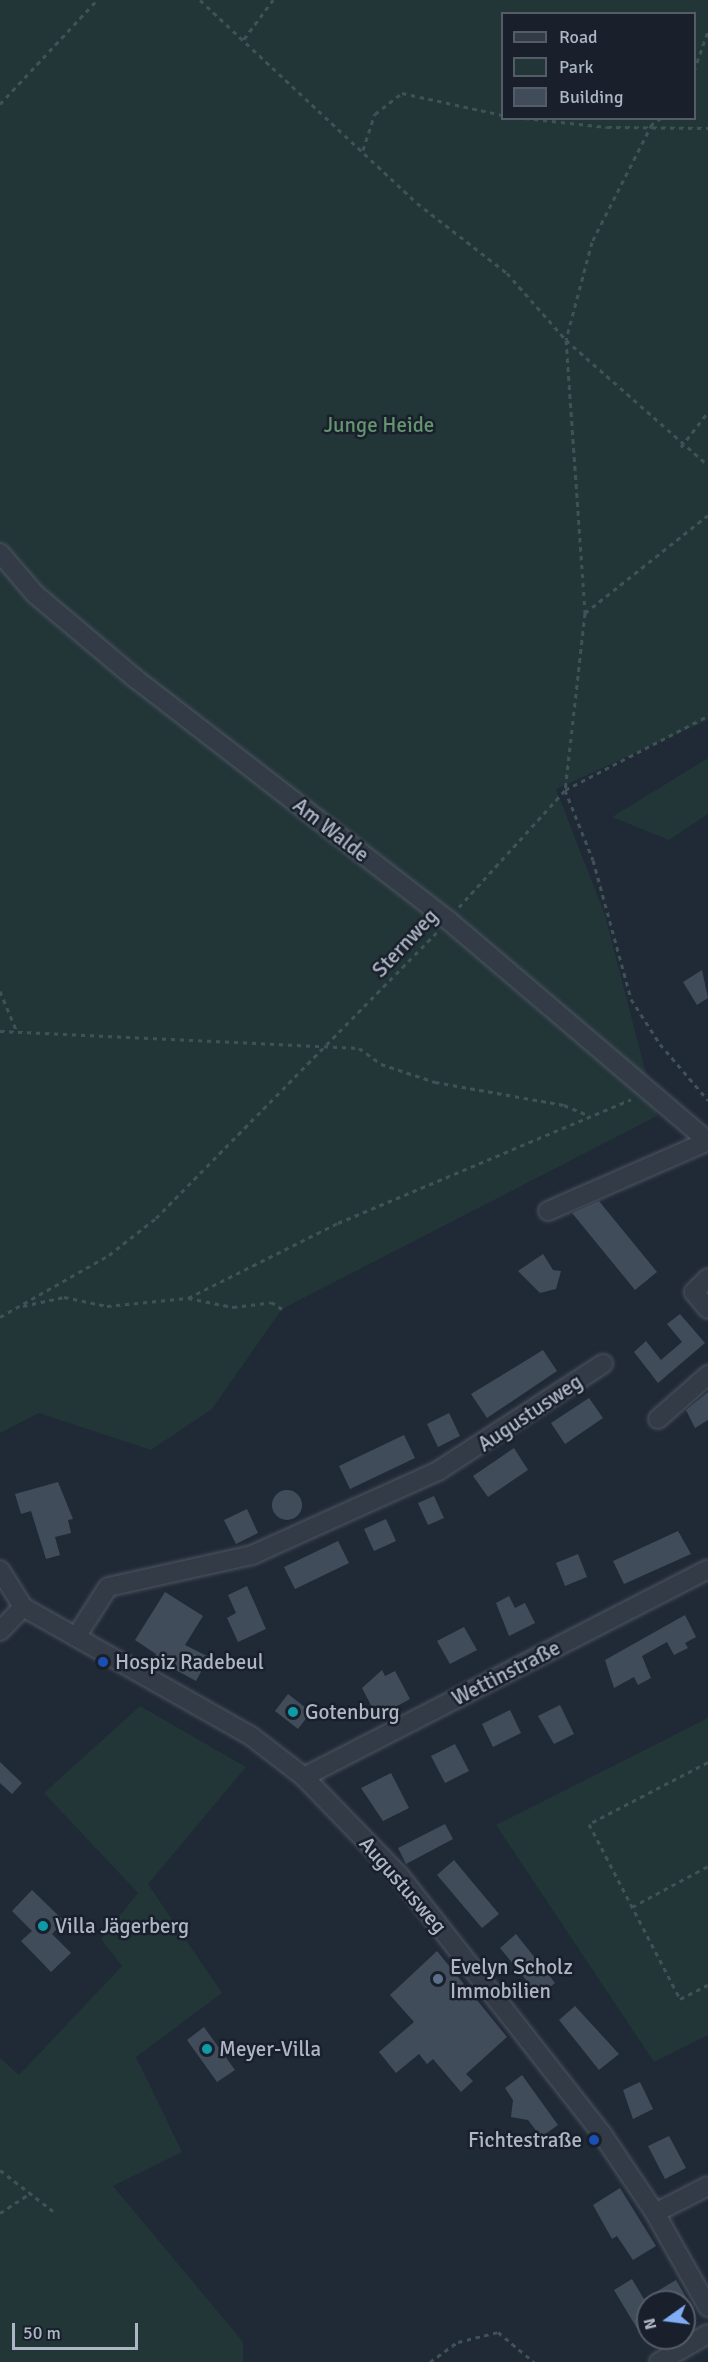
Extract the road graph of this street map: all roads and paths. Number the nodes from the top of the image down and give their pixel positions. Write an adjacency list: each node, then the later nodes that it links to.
1 (98, 0): 7 (path)
2 (200, 0): 5 (path)
3 (273, 0): 5 (path)
4 (708, 31): 6 (path)
5 (244, 39): 13 (path)
6 (696, 66)
7 (0, 104)
8 (501, 114): 13 (path)
9 (543, 120): 11 (path)
10 (659, 120): 11 (path)
11 (652, 124): 12 (path); 14 (path)
12 (708, 128)
13 (363, 150): 14 (path)
14 (566, 340): 16 (path); 20 (path)
15 (708, 412): 16 (path)
16 (681, 447): 17 (path)
17 (708, 465)
18 (708, 514): 20 (path)
19 (0, 553): 23 (street, Am Walde)
20 (585, 613): 22 (path)
21 (708, 716): 22 (path)
22 (565, 790): 23 (path, Sternweg); 29 (path)
23 (448, 920): 27 (path, Sternweg); 28 (street, Am Walde)
24 (0, 991): 26 (path)
25 (0, 1031): 26 (path)
26 (17, 1032): 27 (path)
27 (326, 1050): 30 (path); 35 (path, Sternweg)
28 (651, 1090): 30 (path); 31 (street, Am Walde)
29 (708, 1100)
30 (590, 1116): 34 (path)
31 (708, 1141): 32 (street)
32 (548, 1211)
33 (708, 1278): 37 (street)
34 (188, 1298): 35 (path); 36 (path)
35 (18, 1307): 38 (path, Sternweg)
36 (282, 1309)
37 (708, 1309)
38 (0, 1317)
39 (603, 1364): 46 (street, Augustusweg)
40 (708, 1375): 41 (street)
41 (658, 1419)
42 (708, 1569): 48 (street, Wettinstraße)
43 (0, 1570): 44 (street, Augustusweg)
44 (23, 1607): 45 (street); 46 (street, Augustusweg)
45 (0, 1631)
46 (76, 1637): 48 (street, Augustusweg)
47 (708, 1762): 50 (path)
48 (304, 1777): 57 (street, Augustusweg)
49 (708, 1866): 50 (path)
50 (632, 1907): 51 (path)
51 (708, 1985)
52 (0, 2169): 54 (path)
53 (708, 2186): 57 (street)
54 (31, 2193): 55 (path); 56 (path)
55 (53, 2211)
56 (0, 2213)
57 (655, 2213): 58 (street, Augustusweg)
58 (708, 2307)
59 (708, 2334): 62 (street)
60 (430, 2362): 61 (path)
61 (534, 2362)
62 (659, 2362)

